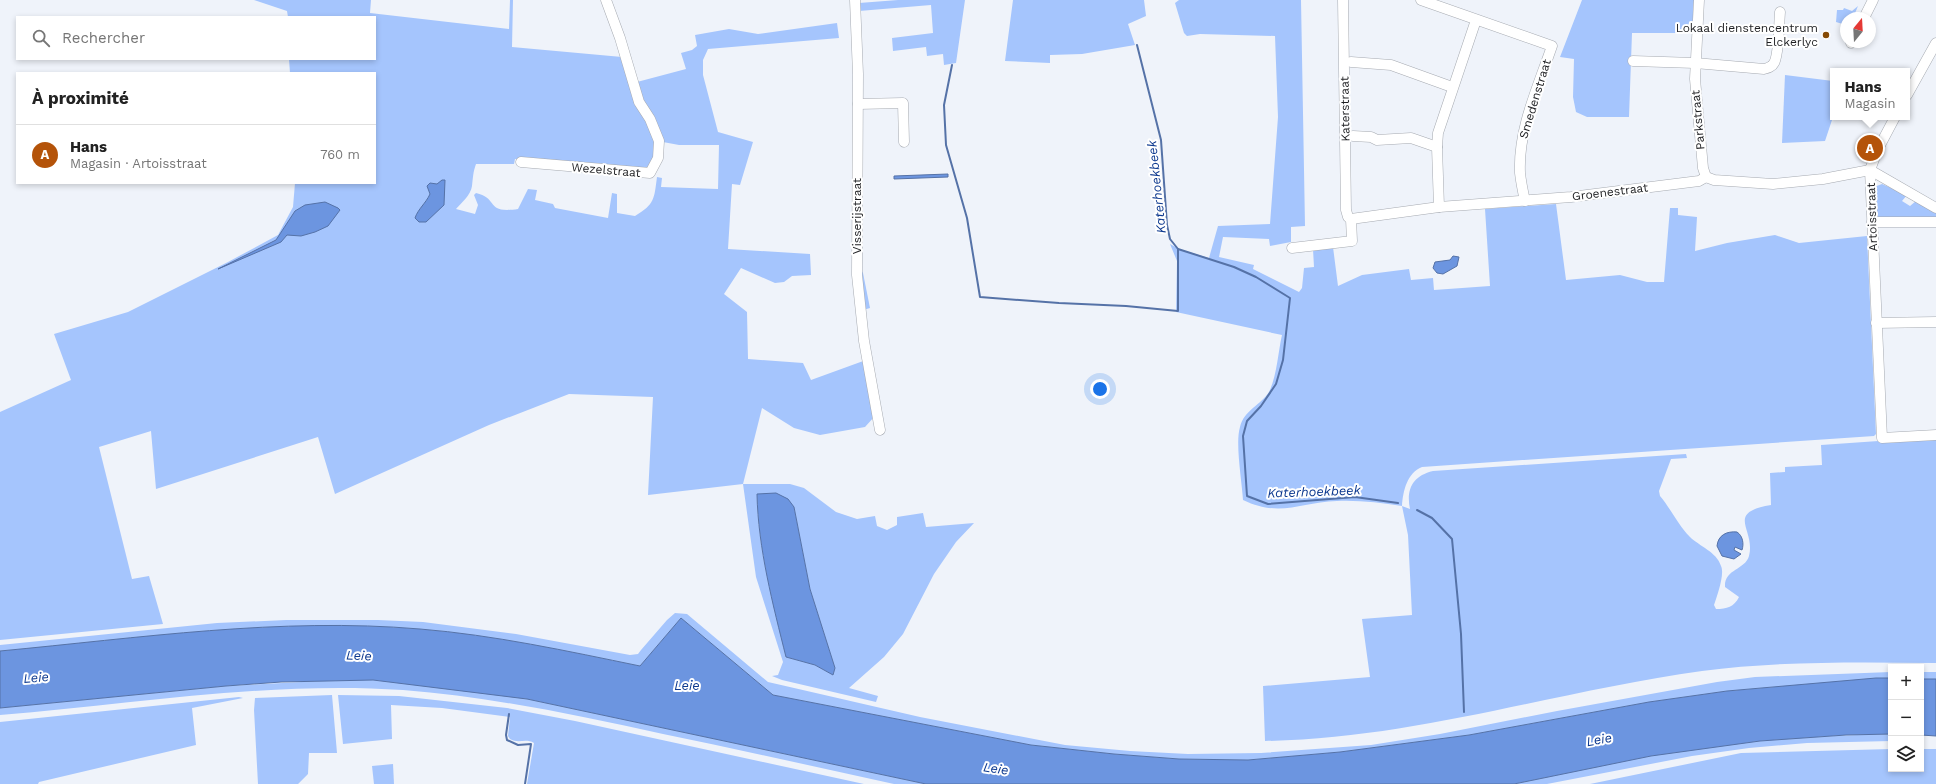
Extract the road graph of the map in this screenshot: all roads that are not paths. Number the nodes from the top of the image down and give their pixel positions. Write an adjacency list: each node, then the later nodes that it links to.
1 (606, 0): 21 (street, Wezelstraat)
2 (855, 0): 16 (street, Visserijstraat)
3 (1343, 0): 27 (street, Katerstraat)
4 (1421, 0): 9 (street)
5 (1699, 0): 13 (street, Parkstraat)
6 (1873, 0): 8 (street)
7 (1780, 12): 13 (street)
8 (1867, 12)
9 (1476, 20): 14 (street); 24 (street, Smedenstraat)
10 (1936, 43): 15 (street)
11 (1633, 61): 13 (street)
12 (1351, 62): 14 (street)
13 (1695, 63): 23 (street, Parkstraat)
14 (1452, 88): 20 (street)
15 (1910, 90)
16 (858, 104): 19 (street); 33 (street, Visserijstraat)
17 (1893, 120): 22 (street, Artoisstraat)
18 (1353, 136): 20 (street)
19 (904, 142)
20 (1437, 148): 25 (street)
21 (521, 162)
22 (1870, 170): 23 (street, Groenestraat); 26 (street); 28 (street, Artoisstraat)
23 (1706, 177): 24 (street, Groenestraat)
24 (1524, 201): 25 (street, Groenestraat)
25 (1439, 207): 27 (street, Groenestraat)
26 (1936, 208)
27 (1349, 218): 30 (street, Katerstraat)
28 (1872, 222): 29 (street); 32 (street, Artoisstraat)
29 (1936, 222)
30 (1292, 248)
31 (1936, 322): 32 (street)
32 (1876, 323): 34 (street, Artoisstraat)
33 (880, 430)
34 (1936, 434)

